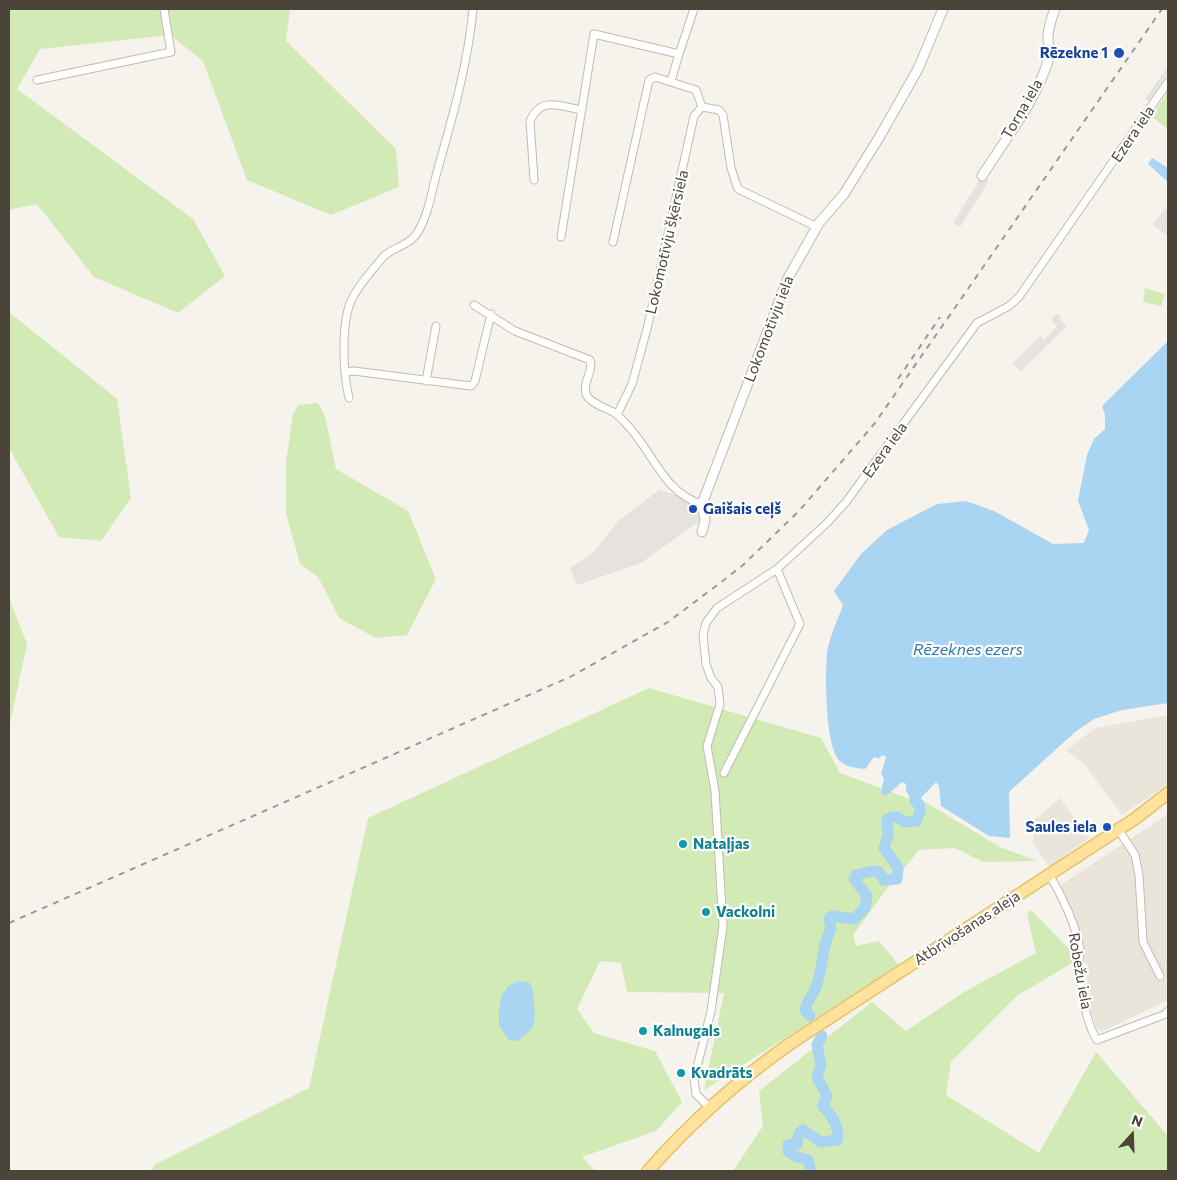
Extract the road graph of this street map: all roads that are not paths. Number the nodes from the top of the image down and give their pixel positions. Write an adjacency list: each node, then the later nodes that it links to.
1 (164, 9): 7 (street)
2 (474, 9): 20 (street)
3 (694, 9): 6 (street)
4 (943, 9): 14 (street, Lokomotīvju iela)
5 (1055, 9): 12 (street, Torņa iela)
6 (679, 54): 8 (street); 11 (street)
7 (36, 80)
8 (671, 81): 10 (street); 16 (street)
9 (1168, 82): 26 (street, Ezera iela)
10 (702, 107): 14 (street); 23 (street, Lokomotīvju šķērsiela)
11 (582, 110): 13 (street); 15 (street)
12 (982, 176)
13 (534, 180)
14 (817, 226): 24 (street, Lokomotīvju iela)
15 (561, 236)
16 (613, 242)
17 (474, 305): 18 (street)
18 (491, 314): 21 (street); 23 (street)
19 (436, 326): 21 (street)
20 (346, 372): 21 (street); 22 (street)
21 (426, 381)
22 (348, 398)
23 (617, 415): 24 (street)
24 (702, 504): 25 (street, Lokomotīvju iela)
25 (702, 532)
26 (777, 569): 27 (street); 35 (street, Ezera iela)
27 (724, 773)
28 (1168, 793): 30 (main road, Atbrīvošanas aleja)
29 (1168, 800): 30 (main road, Atbrīvošanas aleja)
30 (1142, 813): 31 (main road, Atbrīvošanas aleja)
31 (1118, 829): 32 (main road, Atbrīvošanas aleja); 33 (street)
32 (1049, 874): 34 (street, Robežu iela); 35 (main road, Atbrīvošanas aleja)
33 (1160, 976)
34 (1168, 1011)
35 (709, 1107): 36 (main road, Atbrīvošanas aleja)
36 (648, 1171)

